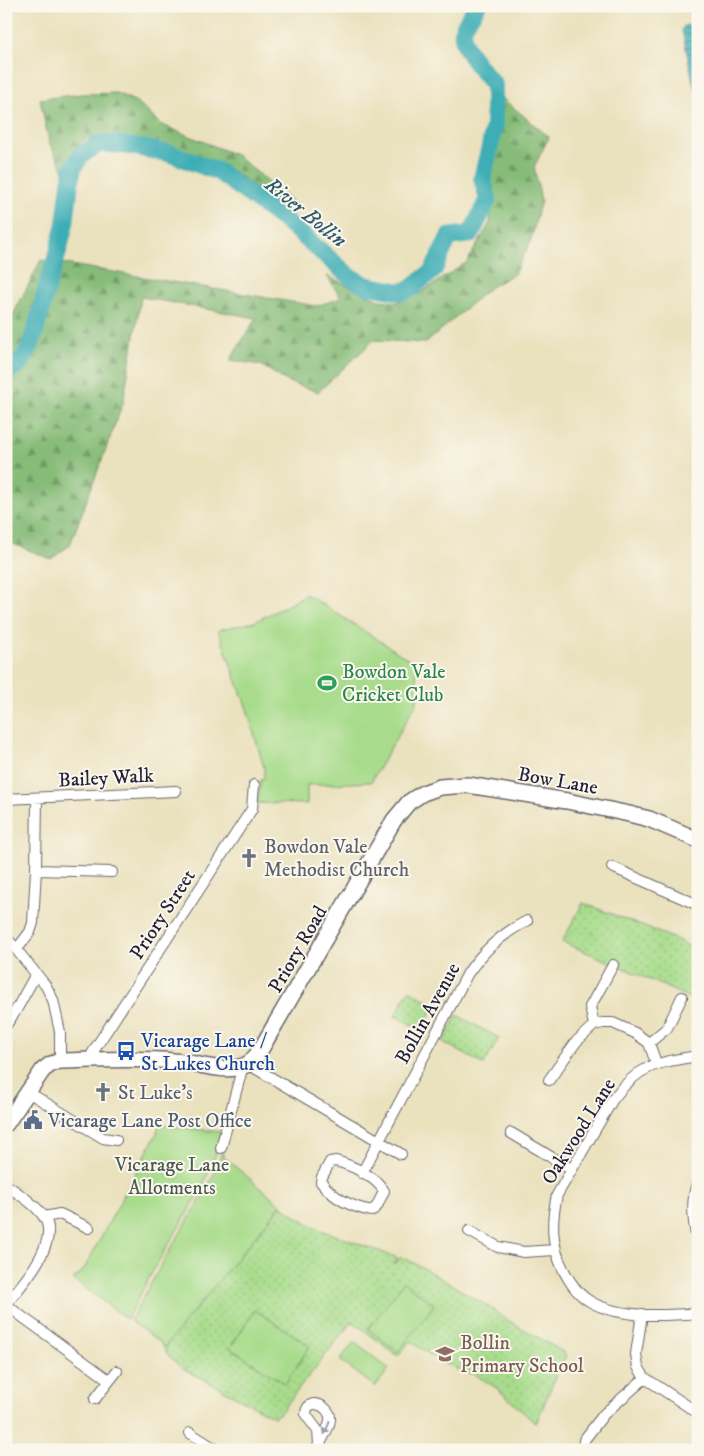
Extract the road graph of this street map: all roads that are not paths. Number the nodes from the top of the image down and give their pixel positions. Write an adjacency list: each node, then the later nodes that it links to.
1 (254, 785): 21 (street, Priory Street)
2 (176, 791): 3 (street, Bailey Walk)
3 (37, 798): 4 (street, Bailey Walk); 8 (street)
4 (6, 799)
5 (410, 802): 6 (street, Bow Lane); 24 (street, Priory Road)
6 (698, 840)
7 (612, 866): 10 (street)
8 (36, 870): 9 (street); 13 (street)
9 (112, 872)
10 (698, 905)
11 (527, 921): 30 (street, Bollin Avenue)
12 (6, 937): 13 (street)
13 (17, 949): 15 (street)
14 (613, 965): 18 (street)
15 (36, 974): 17 (street); 22 (street)
16 (682, 997): 19 (street)
17 (6, 1025)
18 (594, 1025): 19 (street); 25 (street)
19 (649, 1043): 23 (street)
20 (698, 1056): 23 (street, Oakwood Lane)
21 (92, 1060): 22 (street); 24 (street)
22 (60, 1061): 26 (street)
23 (656, 1063): 33 (street, Oakwood Lane)
24 (244, 1065): 30 (street); 31 (street)
25 (549, 1080)
26 (28, 1092): 27 (street); 29 (street)
27 (6, 1124)
28 (511, 1133): 33 (street)
29 (116, 1140)
30 (379, 1140): 32 (street); 34 (street, Bollin Avenue)
31 (221, 1148)
32 (401, 1154)
33 (571, 1169): 41 (street, Oakwood Lane)
34 (362, 1172): 34 (street)
35 (698, 1181): 40 (street)
36 (6, 1185): 37 (street)
37 (44, 1217): 38 (street); 42 (street)
38 (89, 1228)
39 (469, 1231): 41 (street)
40 (698, 1244)
41 (555, 1250): 44 (street, Oakwood Lane)
42 (6, 1305): 47 (street)
43 (698, 1313): 44 (street, Oakwood Lane)
44 (642, 1314): 46 (street)
45 (117, 1371): 47 (street)
46 (645, 1378): 49 (street); 52 (street)
47 (109, 1380): 48 (street)
48 (95, 1399)
49 (698, 1414)
50 (190, 1433): 51 (street)
51 (217, 1450)
52 (583, 1450)

